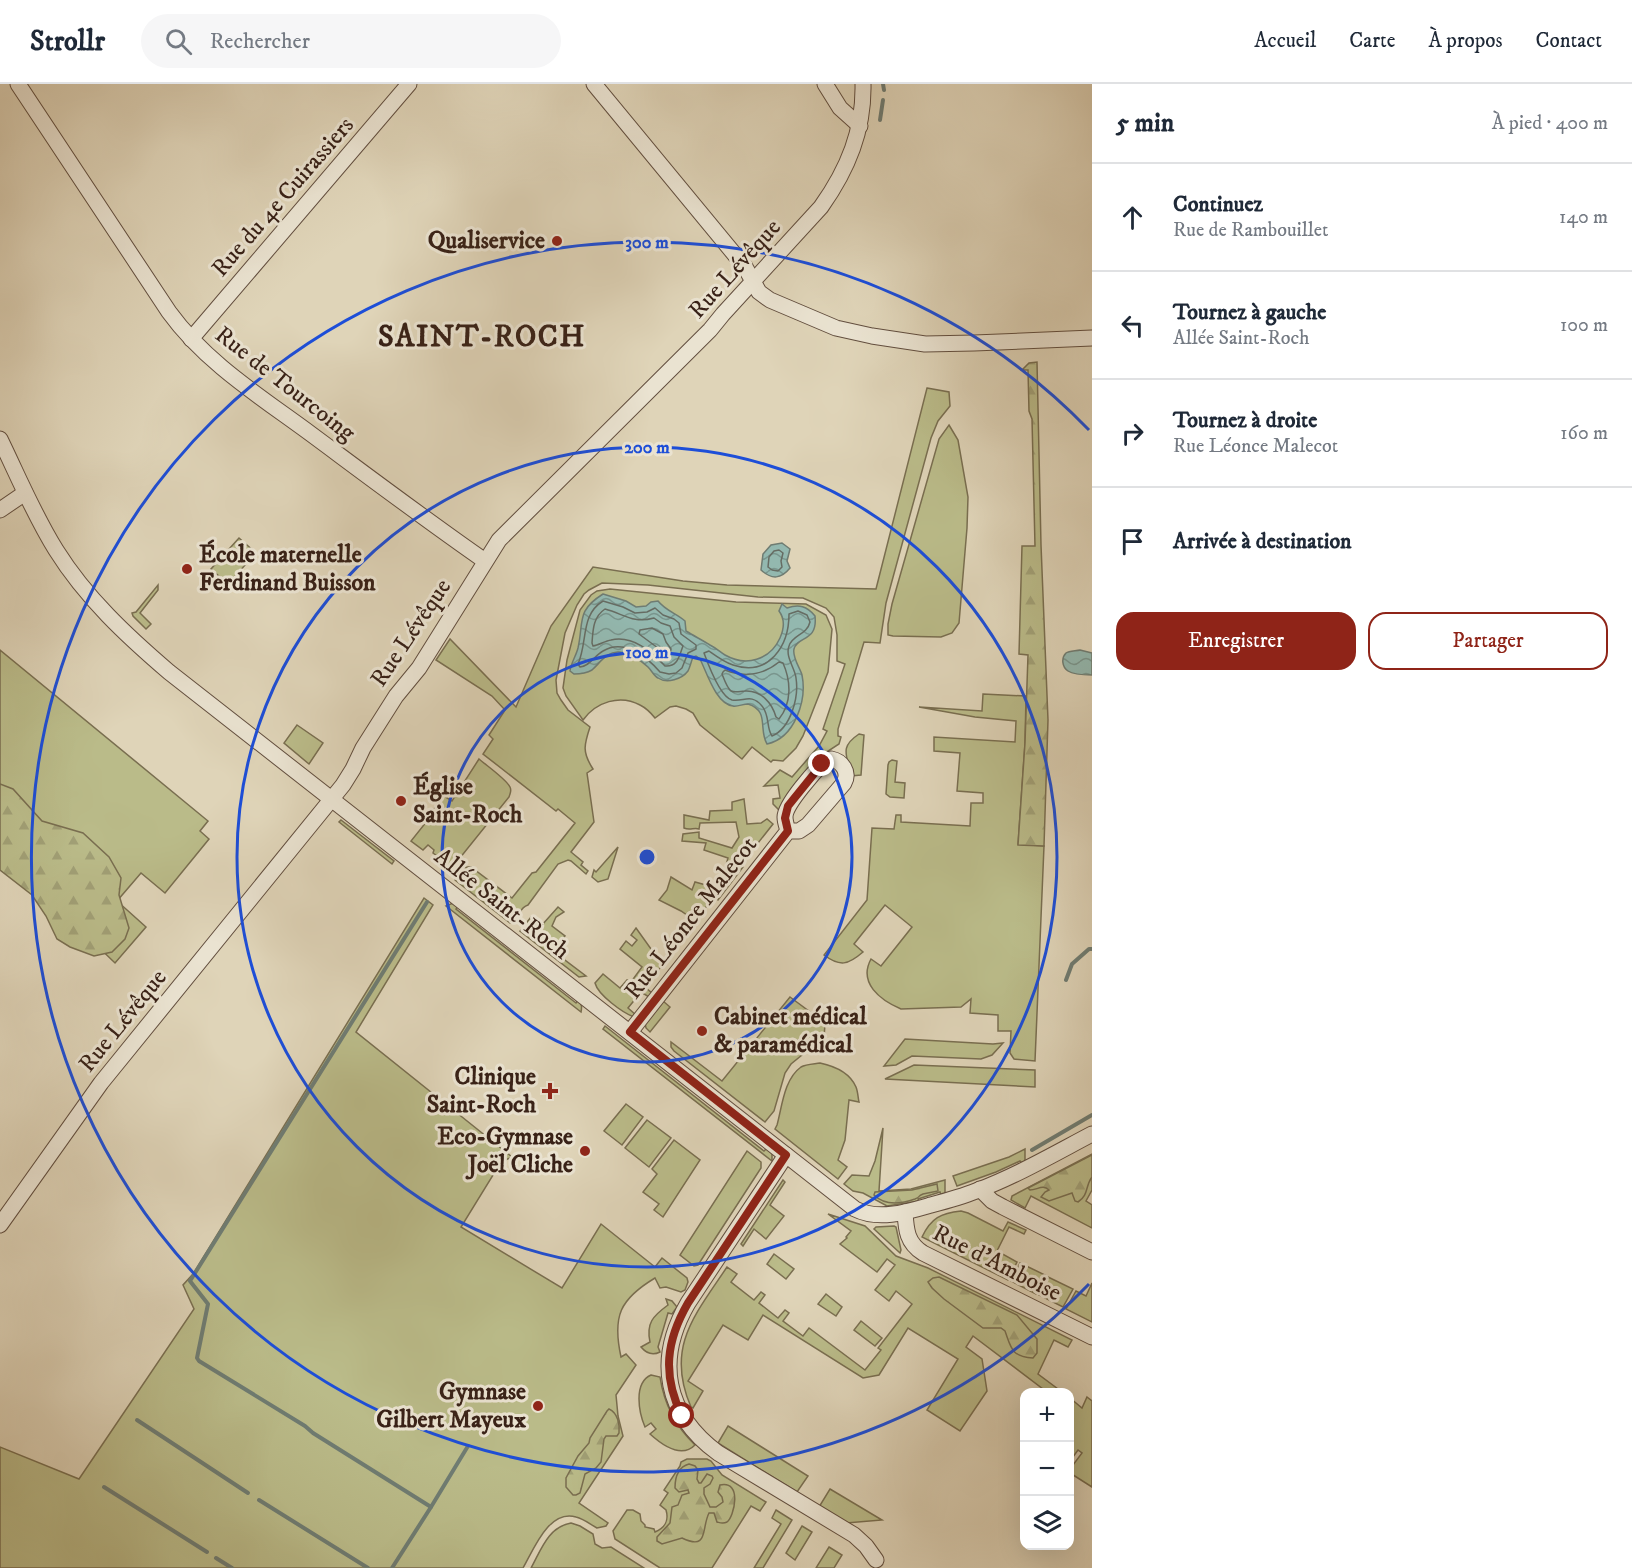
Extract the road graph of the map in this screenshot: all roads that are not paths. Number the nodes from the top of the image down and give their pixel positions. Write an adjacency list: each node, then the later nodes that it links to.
1 (18, 84): 9 (street, Rue de Tourcoing)
2 (409, 84): 9 (street, Rue du 4e Cuirassiers)
3 (594, 84): 7 (street)
4 (825, 84): 6 (street)
5 (863, 84): 6 (street, Rue Lévêque)
6 (860, 126): 7 (street, Rue Lévêque)
7 (754, 281): 8 (street); 13 (street, Rue Lévêque)
8 (1092, 338)
9 (191, 339): 13 (street, Rue de Tourcoing)
10 (0, 439): 11 (street, Allée Saint-Roch)
11 (25, 493): 12 (street); 14 (street, Allée Saint-Roch)
12 (0, 510)
13 (485, 561): 14 (street, Rue Lévêque)
14 (332, 799): 16 (street, Allée Saint-Roch); 21 (street, Rue Lévêque)
15 (788, 831): 15 (street, Rue Léonce Malecot); 16 (street, Rue Léonce Malecot)
16 (630, 1032): 18 (street, Allée Saint-Roch)
17 (1092, 1134): 19 (street, Allée Saint-Roch)
18 (786, 1155): 20 (street, Allée Saint-Roch); 24 (street)
19 (981, 1189): 20 (street, Allée Saint-Roch); 22 (street)
20 (905, 1212): 23 (street, Rue d'Amboise)
21 (0, 1225)
22 (1092, 1252)
23 (1092, 1337)
24 (876, 1560)

